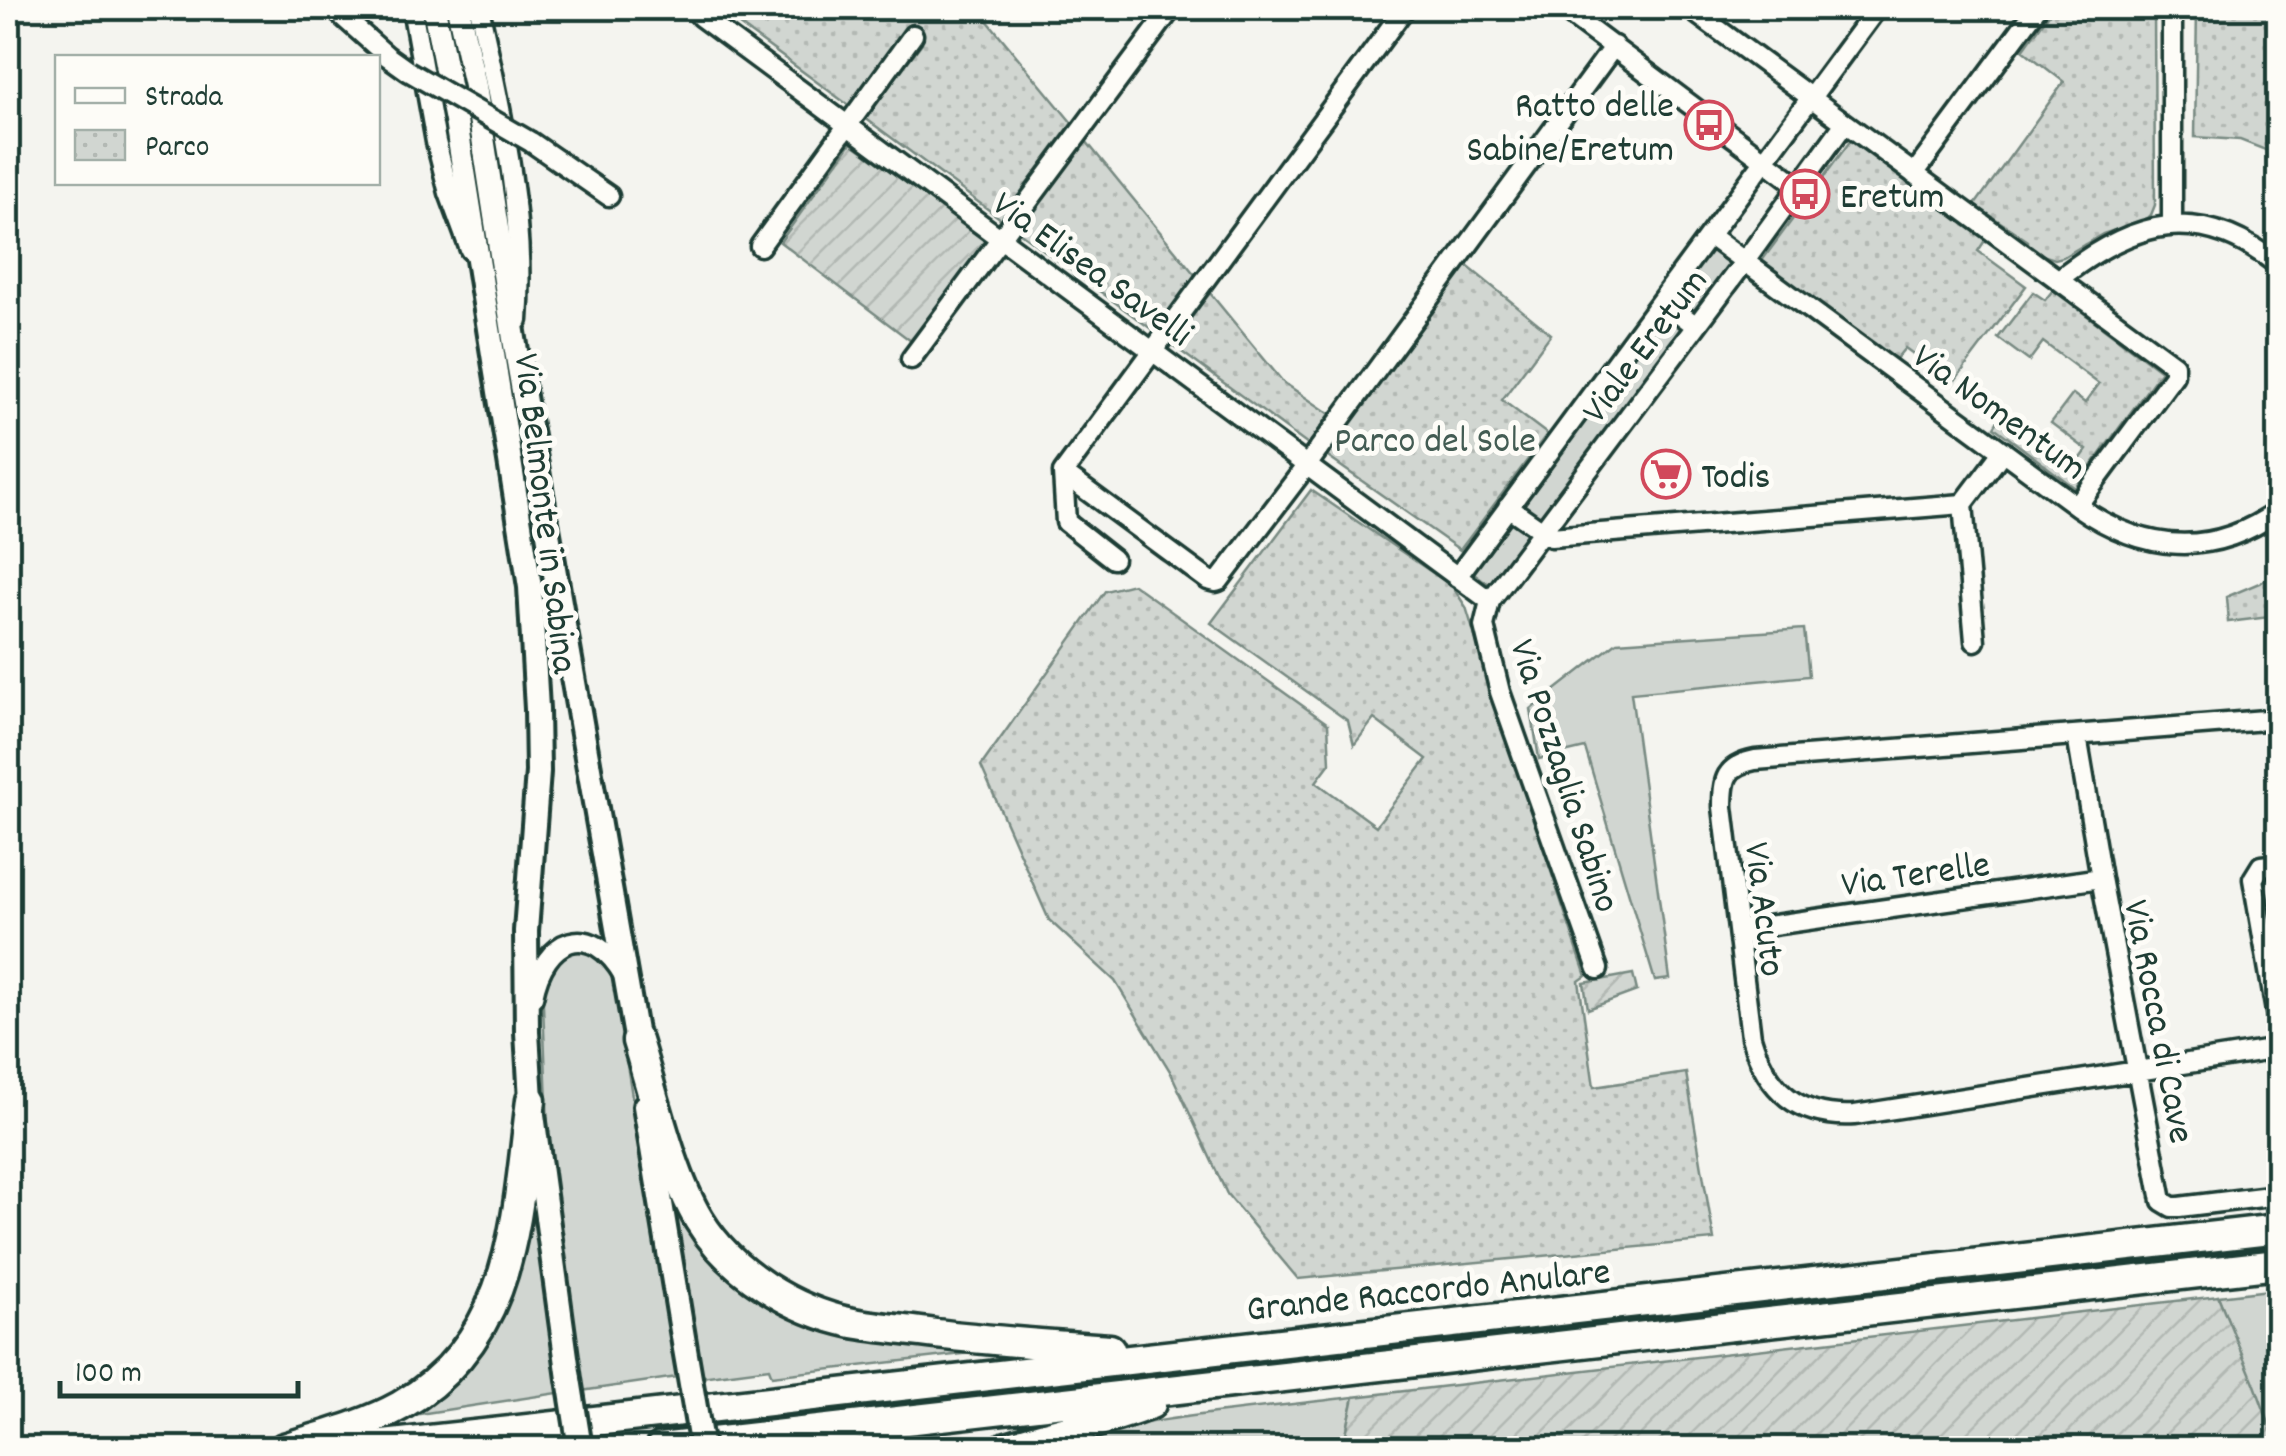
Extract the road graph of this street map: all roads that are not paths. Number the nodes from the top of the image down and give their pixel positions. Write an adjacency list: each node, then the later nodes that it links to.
1 (333, 8): 22 (street, bridge)
2 (412, 8): 29 (street)
3 (434, 8): 29 (main road, Via Belmonte in Sabina)
4 (458, 8): 33 (main road, Via Belmonte in Sabina)
5 (479, 8): 33 (street)
6 (695, 8): 18 (street, Via Elisea Savelli)
7 (1172, 8): 25 (street)
8 (1405, 8): 34 (street)
9 (1562, 8): 15 (street)
10 (1689, 8): 16 (street)
11 (1877, 8): 16 (street, Viale Eretum)
12 (2036, 8): 20 (street)
13 (2172, 8): 23 (street)
14 (913, 35): 18 (street)
15 (1614, 46): 19 (street); 37 (street)
16 (1810, 99): 17 (street); 19 (street, Viale Eretum)
17 (1844, 123): 20 (street); 21 (street, Viale Eretum)
18 (847, 125): 25 (street, Via Elisea Savelli); 26 (street)
19 (1766, 159): 21 (street); 24 (street, Viale Eretum)
20 (1914, 174): 30 (street)
21 (1800, 186): 27 (street, Viale Eretum)
22 (609, 196)
23 (2172, 225): 28 (street); 30 (street)
24 (1710, 236): 27 (street, Via Nomentum); 31 (street, Viale Eretum)
25 (1000, 238): 34 (street, Via Elisea Savelli); 35 (street)
26 (760, 246)
27 (1745, 262): 32 (street, Viale Eretum); 36 (street, Via Nomentum)
28 (2278, 265)
29 (480, 274): 56 (main road, Via Belmonte in Sabina)
30 (2059, 279): 40 (street)
31 (1662, 301): 32 (street); 41 (street, Viale Eretum)
32 (1696, 326): 43 (street, Viale Eretum)
33 (515, 345): 54 (main road, Via Belmonte in Sabina)
34 (1153, 350): 37 (street, Via Elisea Savelli); 38 (street)
35 (910, 359)
36 (2003, 451): 39 (street); 40 (street, Via Nomentum)
37 (1307, 465): 38 (street); 45 (street, Via Elisea Savelli)
38 (1063, 474): 44 (street)
39 (1964, 504): 43 (street); 47 (street)
40 (2077, 506): 42 (street, Via Nomentum)
41 (1508, 508): 43 (street); 45 (street, Viale Eretum)
42 (2278, 510)
43 (1543, 533): 46 (street, Viale Eretum)
44 (1112, 560)
45 (1457, 576): 46 (street, Via Elisea Savelli)
46 (1490, 601): 53 (street, Via Pozzaglia Sabino)
47 (1975, 641)
48 (2278, 718): 49 (street, Via Acuto)
49 (2076, 736): 51 (street, Via Rocca di Cave); 52 (street, Via Acuto)
50 (2278, 864): 55 (street)
51 (2101, 878): 52 (street, Via Terelle); 59 (street, Via Rocca di Cave)
52 (1738, 930): 59 (street, Via Acuto)
53 (1598, 969)
54 (626, 981): 56 (street, Via Belmonte in Sabina); 57 (main road, Via Belmonte in Sabina)
55 (2278, 1023)
56 (527, 1032): 60 (main road, Via Belmonte in Sabina)
57 (638, 1041): 64 (highway); 70 (main road, Via Belmonte in Sabina, bridge)
58 (2278, 1049): 59 (street, Via Acuto)
59 (2139, 1072): 61 (street, Via Rocca di Cave)
60 (530, 1100): 66 (main road, Via Belmonte in Sabina, bridge); 67 (highway)
61 (2278, 1195)
62 (2278, 1229): 64 (highway, Grande Raccordo Anulare)
63 (2278, 1264): 65 (highway, Grande Raccordo Anulare)
64 (1176, 1354): 66 (highway, Grande Raccordo Anulare)
65 (1189, 1389): 69 (highway, Grande Raccordo Anulare); 71 (highway)
66 (577, 1432): 68 (highway, Grande Raccordo Anulare)
67 (284, 1448)
68 (356, 1448)
69 (660, 1448)
70 (702, 1448)
71 (1004, 1448)

